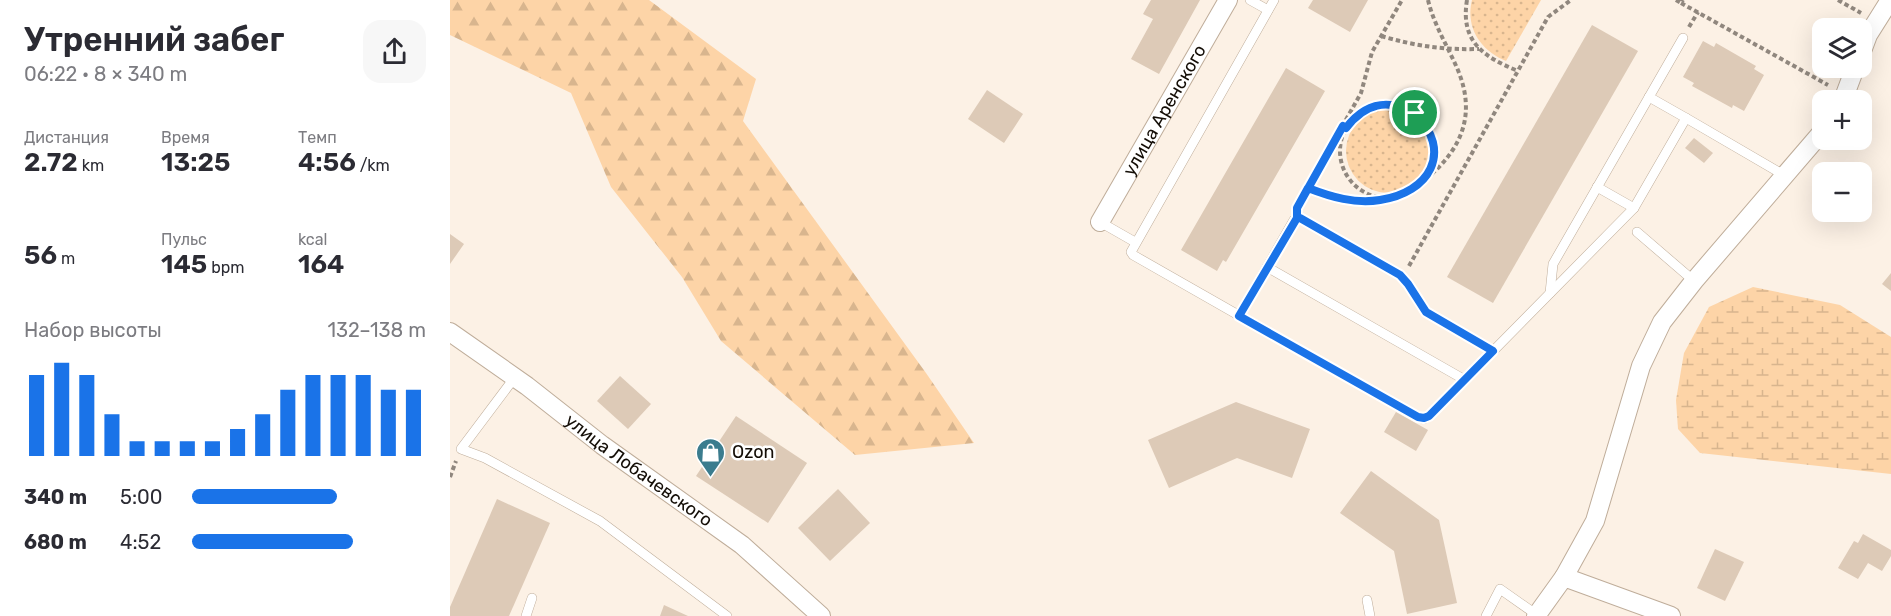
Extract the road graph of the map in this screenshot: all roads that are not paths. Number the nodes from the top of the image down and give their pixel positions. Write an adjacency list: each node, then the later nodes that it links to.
1 (1228, 0): 14 (street, улица Аренского)
2 (1250, 0): 5 (lane)
3 (1274, 0): 5 (lane)
4 (1890, 0): 6 (street)
5 (1268, 10): 16 (lane)
6 (1872, 29)
7 (1683, 38): 8 (lane)
8 (1649, 97): 9 (lane); 12 (lane)
9 (1686, 118): 11 (lane); 13 (lane)
10 (1812, 143): 11 (street)
11 (1784, 175): 18 (street)
12 (1597, 188): 13 (lane); 19 (lane)
13 (1634, 208): 19 (lane)
14 (1100, 222): 16 (lane)
15 (1637, 232): 18 (lane)
16 (1135, 242): 20 (lane)
17 (1267, 267): 20 (lane); 22 (lane); 24 (lane)
18 (1694, 281): 25 (street)
19 (1550, 293): 22 (lane)
20 (1239, 316): 24 (lane)
21 (450, 332): 23 (street, улица Лобачевского)
22 (1493, 351): 24 (lane)
23 (514, 377): 29 (lane); 30 (street, улица Лобачевского)
24 (1465, 380)
25 (1564, 577): 33 (street); 34 (street)
26 (532, 598): 28 (lane)
27 (1367, 600): 31 (lane)
28 (526, 616)
29 (727, 616)
30 (820, 616)
31 (1370, 616)
32 (1486, 616): 33 (lane)
33 (1537, 616)
34 (1671, 616)

